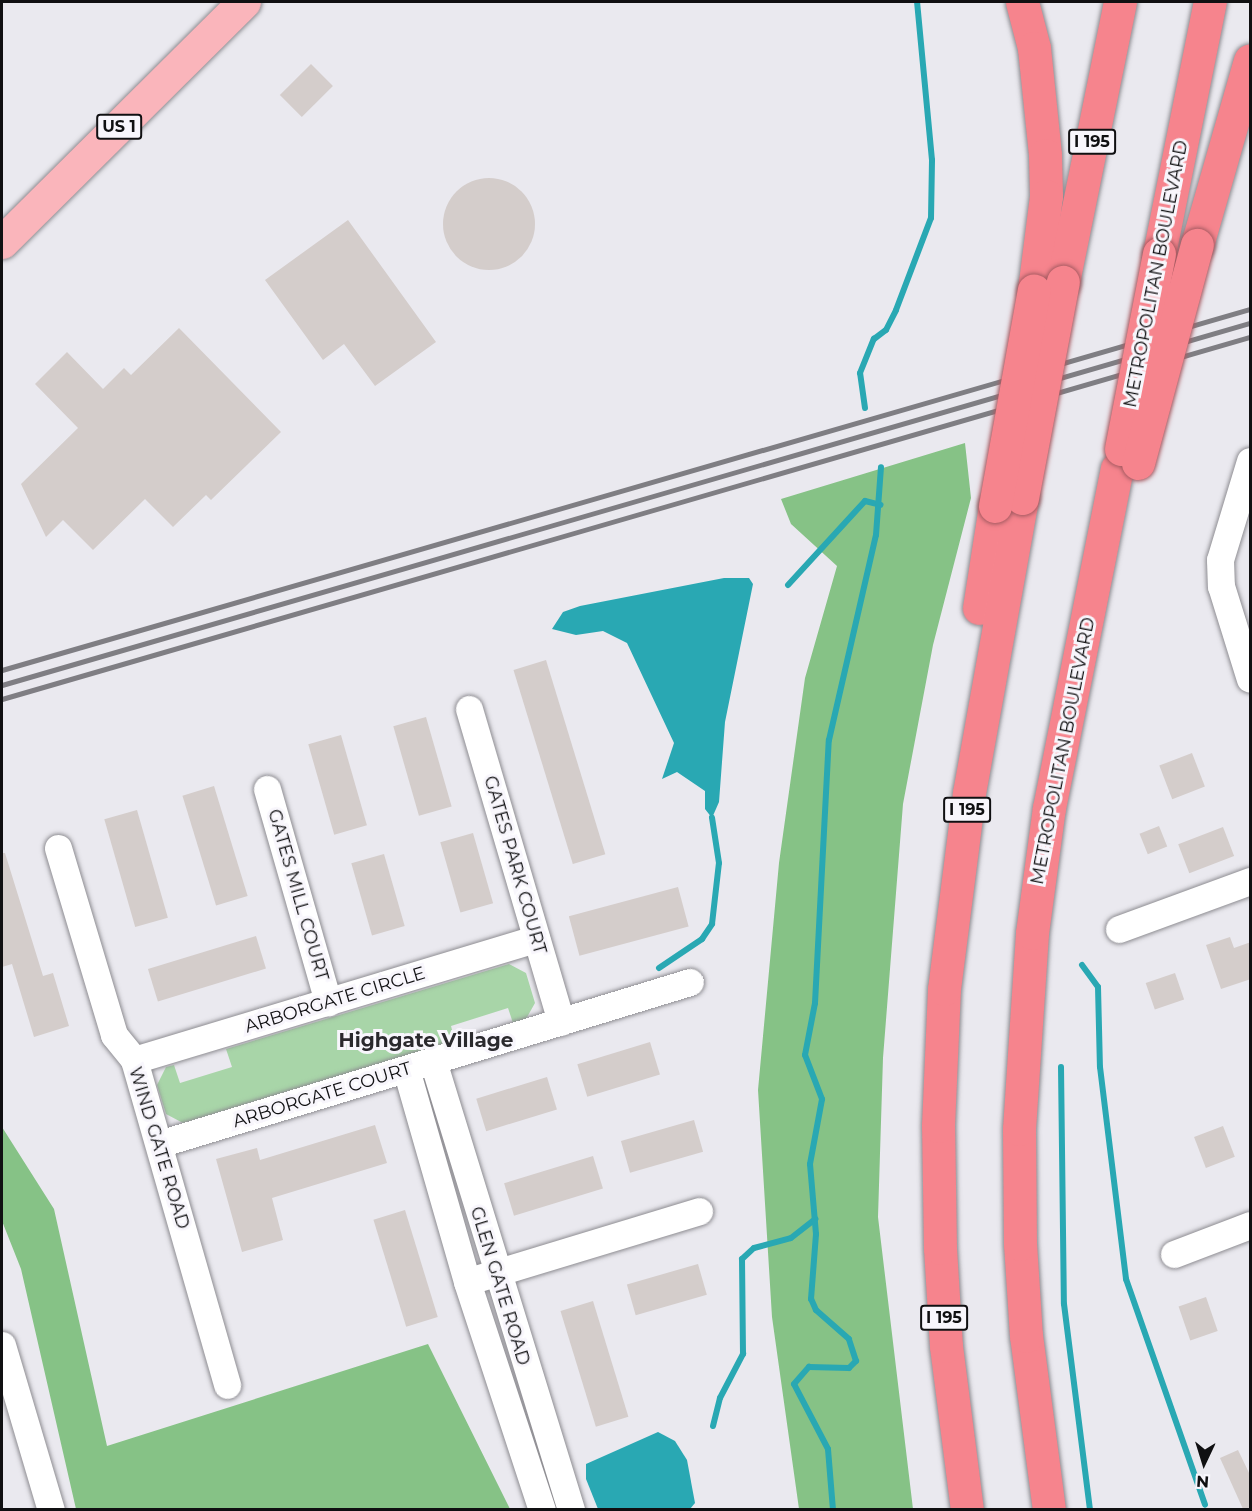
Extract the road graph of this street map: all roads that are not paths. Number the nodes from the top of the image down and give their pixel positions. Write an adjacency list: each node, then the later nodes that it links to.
1 (244, 2): 6 (main road, US 1)
2 (1022, 2): 7 (highway)
3 (1120, 2): 7 (highway, I 195)
4 (1210, 2): 9 (highway, METROPOLITAN BOULEVARD, bridge)
5 (1251, 60): 9 (highway, bridge)
6 (2, 242)
7 (1048, 286): 34 (highway, I 195, bridge)
8 (1251, 461): 10 (street)
9 (1128, 466): 35 (highway, METROPOLITAN BOULEVARD)
10 (1251, 679)
11 (469, 709): 16 (street, GATES PARK COURT)
12 (267, 789): 18 (street, GATES MILL COURT)
13 (58, 848): 20 (street, WIND GATE ROAD)
14 (1251, 881): 15 (street)
15 (1119, 930)
16 (536, 939): 18 (street, ARBORGATE CIRCLE); 19 (street, GATES PARK COURT)
17 (690, 982): 19 (street, ARBORGATE COURT)
18 (328, 1002): 20 (street, ARBORGATE CIRCLE)
19 (561, 1022): 21 (street, ARBORGATE COURT)
20 (134, 1060): 23 (street, WIND GATE ROAD)
21 (433, 1061): 22 (street, ARBORGATE COURT); 27 (street, GLEN GATE ROAD)
22 (406, 1069): 23 (street, ARBORGATE COURT); 28 (street, GLEN GATE ROAD)
23 (159, 1144): 30 (street, WIND GATE ROAD)
24 (699, 1211): 27 (street)
25 (1251, 1225): 26 (street)
26 (1174, 1254)
27 (495, 1273): 28 (street); 33 (street, GLEN GATE ROAD)
28 (467, 1282): 32 (street, GLEN GATE ROAD)
29 (2, 1345): 31 (street)
30 (227, 1385)
31 (51, 1509)
32 (542, 1509)
33 (571, 1509)
34 (967, 1509)
35 (1049, 1509)

